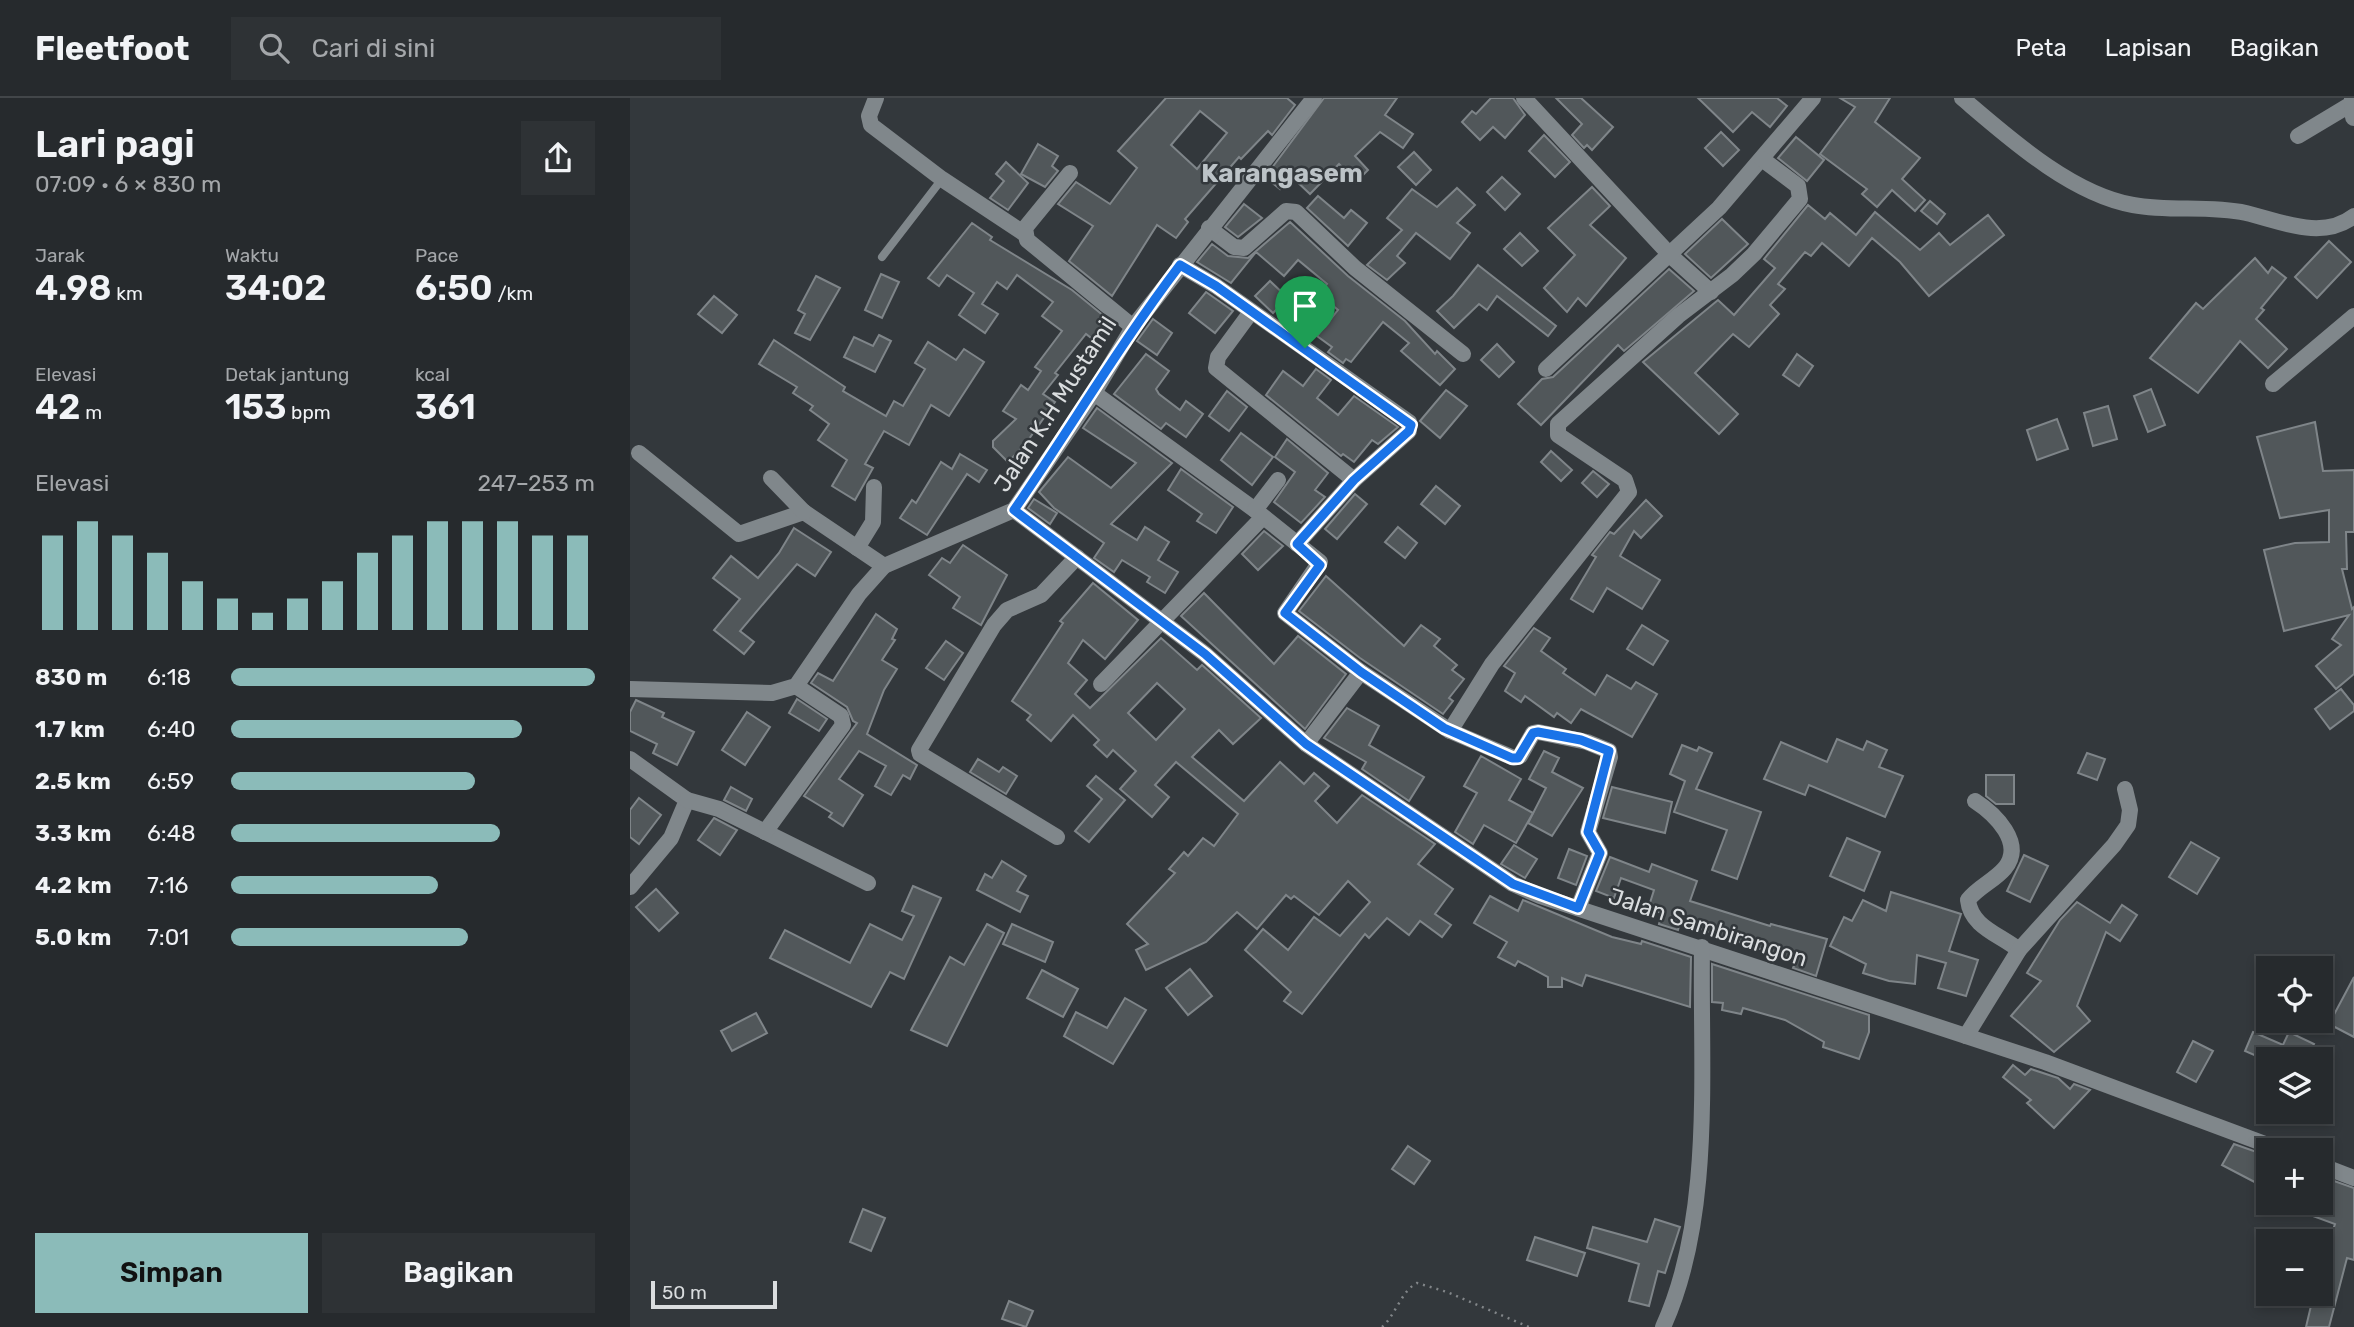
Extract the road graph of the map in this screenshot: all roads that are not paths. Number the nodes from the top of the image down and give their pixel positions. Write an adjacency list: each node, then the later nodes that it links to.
1 (876, 98): 12 (street)
2 (1524, 98): 16 (street)
3 (1813, 98): 10 (street)
4 (1962, 98): 13 (street)
5 (2353, 98): 7 (street)
6 (1305, 101): 14 (street, Jalan K.H Mustamil)
7 (2353, 103): 8 (street); 9 (street)
8 (2354, 117)
9 (2298, 136)
10 (1762, 159): 16 (street); 19 (street)
11 (1070, 173): 15 (street)
12 (942, 179): 15 (street); 17 (lane)
13 (2354, 216)
14 (1209, 228): 18 (street, Jalan K.H Mustamil); 23 (street)
15 (1025, 234): 22 (street)
16 (1671, 256): 19 (street); 24 (street)
17 (882, 257)
18 (1180, 265): 20 (street); 22 (street, Jalan K.H Mustamil)
19 (1711, 292): 44 (street)
20 (1251, 312): 30 (street); 30 (street)
21 (2354, 316): 25 (street)
22 (1133, 327): 26 (street, Jalan K.H Mustamil)
23 (1463, 354)
24 (1546, 369)
25 (2273, 384)
26 (1094, 393): 32 (street, Jalan K.H Mustamil); 34 (street)
27 (639, 453): 33 (street)
28 (771, 478): 33 (street)
29 (1278, 480): 34 (street)
30 (1354, 480): 35 (street)
31 (874, 487): 36 (street)
32 (1014, 510): 37 (street, Jalan Sambirangon); 38 (street, Jalan K.H Mustamil)
33 (804, 512): 36 (street)
34 (1259, 513): 35 (street); 39 (street)
35 (1297, 544): 40 (street)
36 (857, 548): 38 (street)
37 (1077, 557): 39 (street, Jalan Sambirangon); 51 (street)
38 (884, 566): 42 (street, Jalan K.H Mustamil)
39 (1161, 621): 41 (street); 45 (street, Jalan Sambirangon)
40 (1361, 672): 44 (street); 45 (street)
41 (1101, 684)
42 (796, 686): 43 (street); 50 (street)
43 (630, 689)
44 (1450, 731): 54 (street)
45 (1306, 744): 54 (street, Jalan Sambirangon)
46 (630, 760): 48 (street)
47 (2125, 789): 56 (street)
48 (687, 800): 50 (street); 53 (street)
49 (1975, 801): 56 (street)
50 (765, 832): 52 (street)
51 (1057, 837)
52 (868, 883)
53 (630, 887)
54 (1578, 908): 55 (street, Jalan Sambirangon)
55 (1702, 947): 57 (street, Jalan Sambirangon); 61 (street)
56 (2019, 950): 57 (street)
57 (1966, 1036): 58 (street, Jalan Sambirangon)
58 (2256, 1141)
59 (2333, 1170): 60 (street)
60 (2354, 1178)
61 (1663, 1327)

